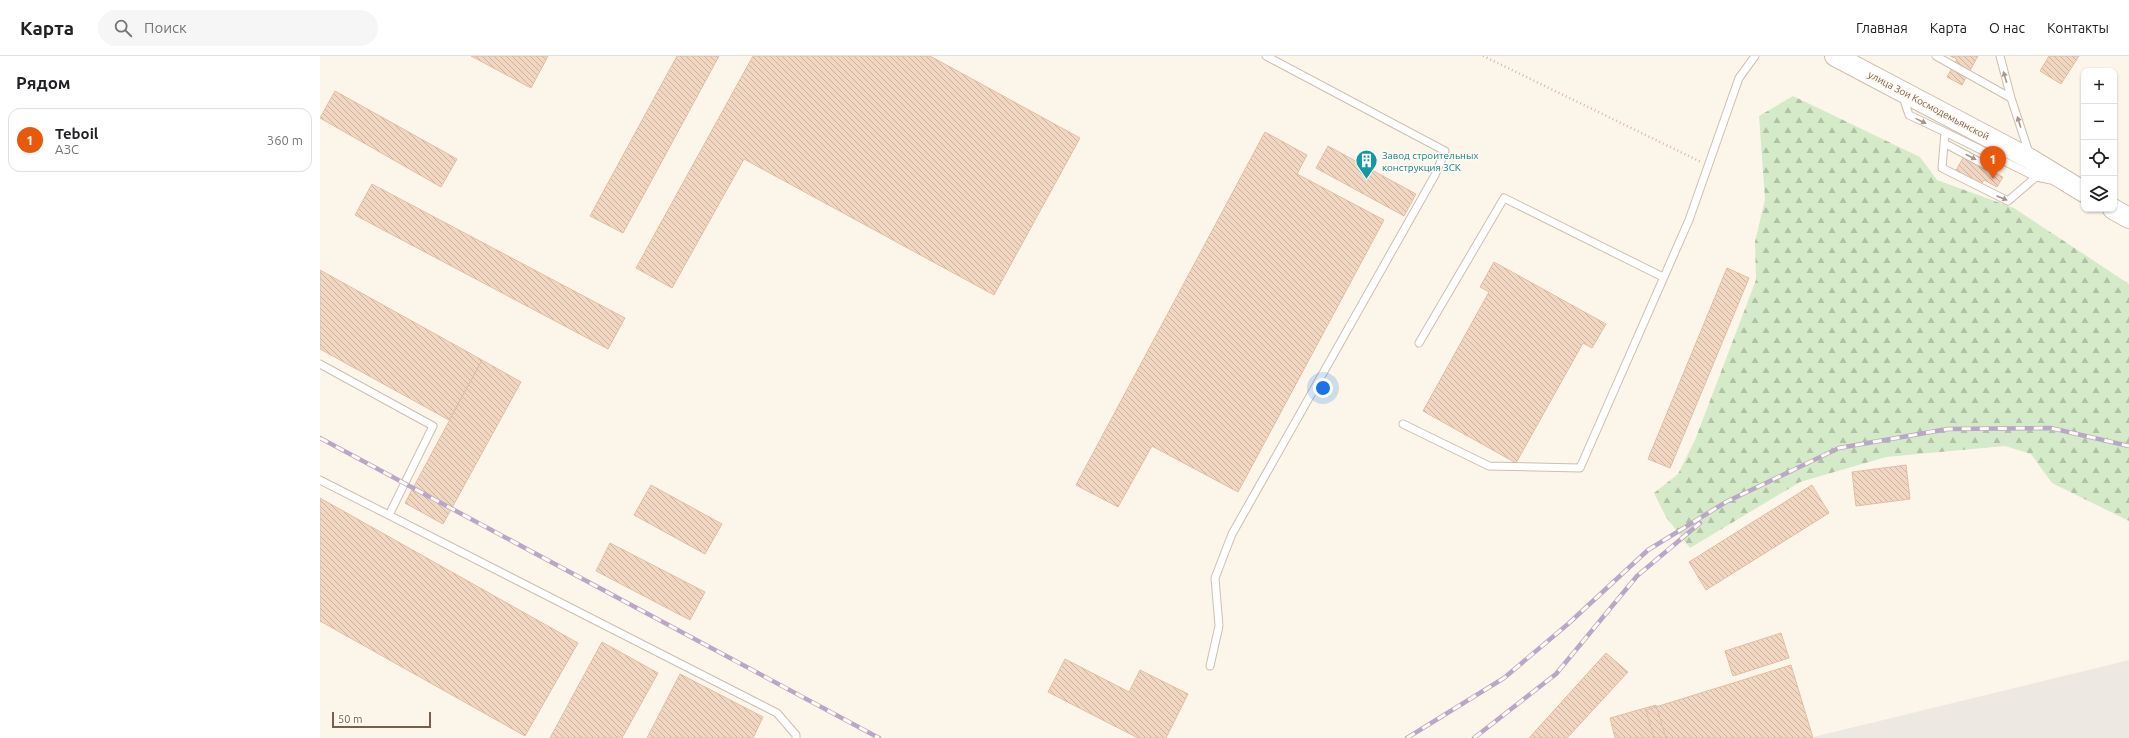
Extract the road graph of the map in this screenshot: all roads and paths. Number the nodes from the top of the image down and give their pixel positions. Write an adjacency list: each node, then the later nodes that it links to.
1 (1266, 56): 23 (lane)
2 (1483, 56): 12 (path)
3 (1755, 56): 12 (lane)
4 (1835, 56): 7 (main road, улица Зои Космодемьянской)
5 (1936, 56): 8 (lane)
6 (2000, 56): 8 (lane, one-way to 6)
7 (1902, 91): 9 (lane, one-way to 9); 13 (main road, улица Зои Космодемьянской)
8 (2011, 98): 13 (lane, one-way to 8)
9 (1945, 132): 10 (lane); 11 (lane)
10 (1944, 143): 11 (lane, one-way to 11); 13 (lane, one-way to 13)
11 (1994, 156): 13 (lane)
12 (1708, 166): 17 (lane)
13 (2033, 168): 14 (main road, улица Зои Космодемьянской)
14 (2077, 188)
15 (2117, 211): 16 (main road)
16 (2129, 218)
17 (1663, 277): 18 (lane); 20 (lane)
18 (1419, 343)
19 (320, 364): 22 (lane)
20 (1403, 424)
21 (320, 480): 22 (lane)
22 (389, 515): 24 (lane)
23 (1210, 666)
24 (796, 738)

